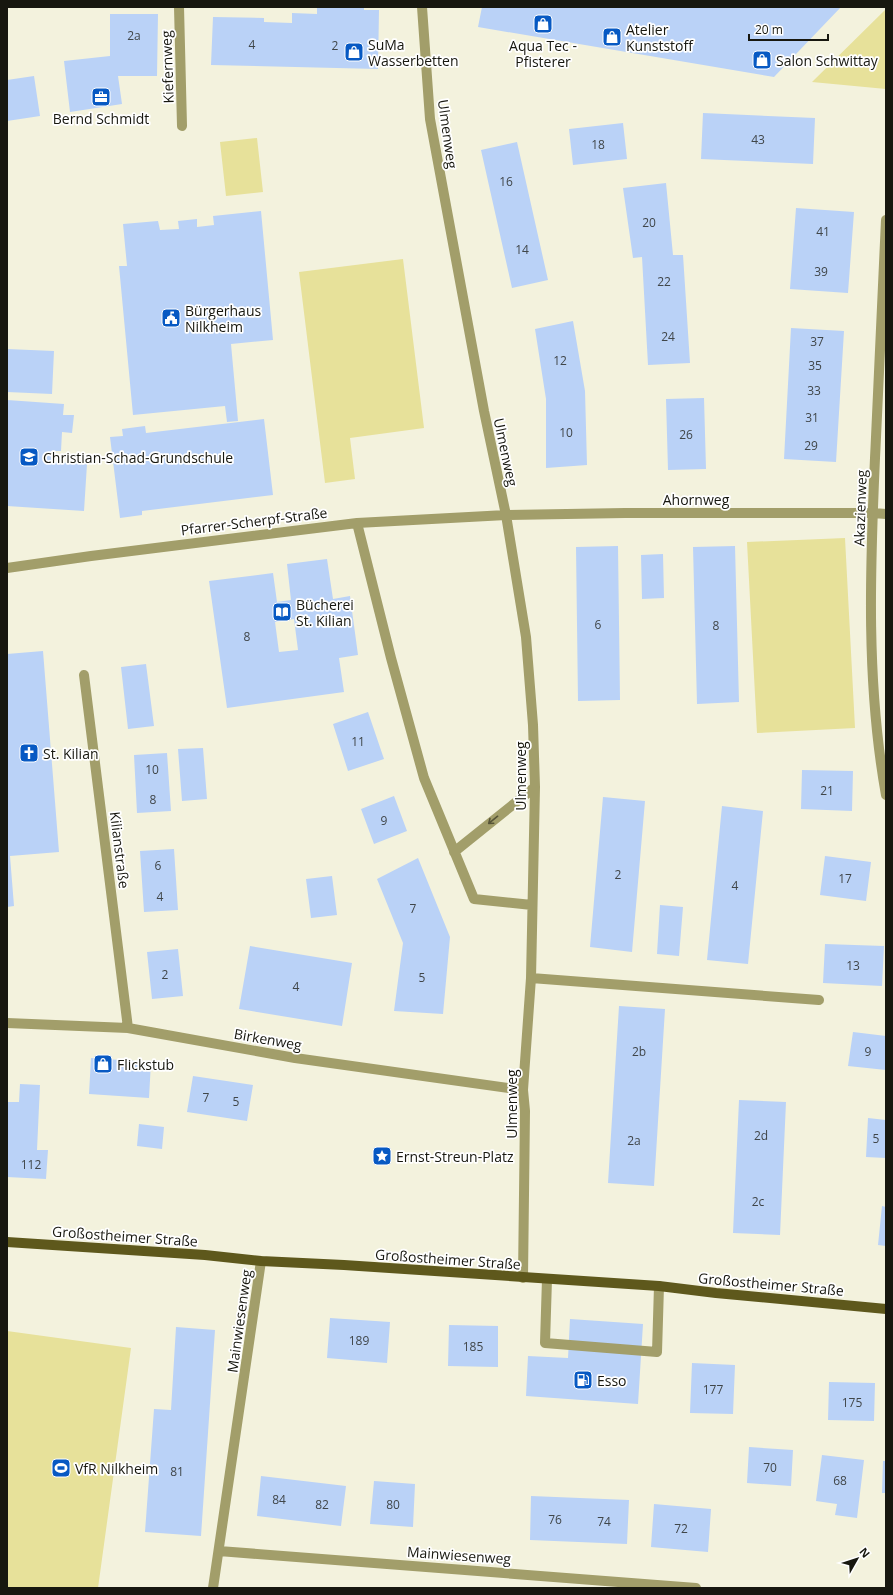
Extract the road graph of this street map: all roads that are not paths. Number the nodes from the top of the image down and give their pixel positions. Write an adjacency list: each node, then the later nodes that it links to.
1 (180, 7): 3 (street, Kiefernweg)
2 (422, 7): 7 (street, Ulmenweg)
3 (182, 126)
4 (886, 220): 5 (street, Akazienweg)
5 (873, 513): 6 (street, Ahornweg); 7 (street, Ahornweg); 12 (street, Akazienweg)
6 (886, 514)
7 (506, 515): 8 (street, Pfarrer-Scherpf-Straße); 11 (street, Ulmenweg)
8 (357, 523): 9 (street, Pfarrer-Scherpf-Straße); 13 (street)
9 (7, 568)
10 (84, 675): 18 (street, Kilianstraße)
11 (535, 787): 13 (street, one-way to 13); 14 (street, Ulmenweg)
12 (886, 795)
13 (454, 852): 14 (street)
14 (532, 905): 15 (street, Ulmenweg)
15 (531, 978): 16 (street); 19 (street, Ulmenweg)
16 (819, 1000)
17 (7, 1023): 18 (street, Birkenweg)
18 (128, 1028): 19 (street, Birkenweg)
19 (523, 1090): 22 (street, Ulmenweg)
20 (7, 1242): 21 (main road, Großostheimer Straße)
21 (261, 1261): 22 (main road, Großostheimer Straße); 26 (street, Mainwiesenweg)
22 (523, 1278): 23 (main road, Großostheimer Straße)
23 (547, 1279): 24 (main road, Großostheimer Straße); 24 (street)
24 (659, 1286): 25 (main road, Großostheimer Straße)
25 (886, 1308)
26 (219, 1551): 27 (street, Mainwiesenweg); 28 (street, Mainwiesenweg)
27 (213, 1588)
28 (696, 1588)

